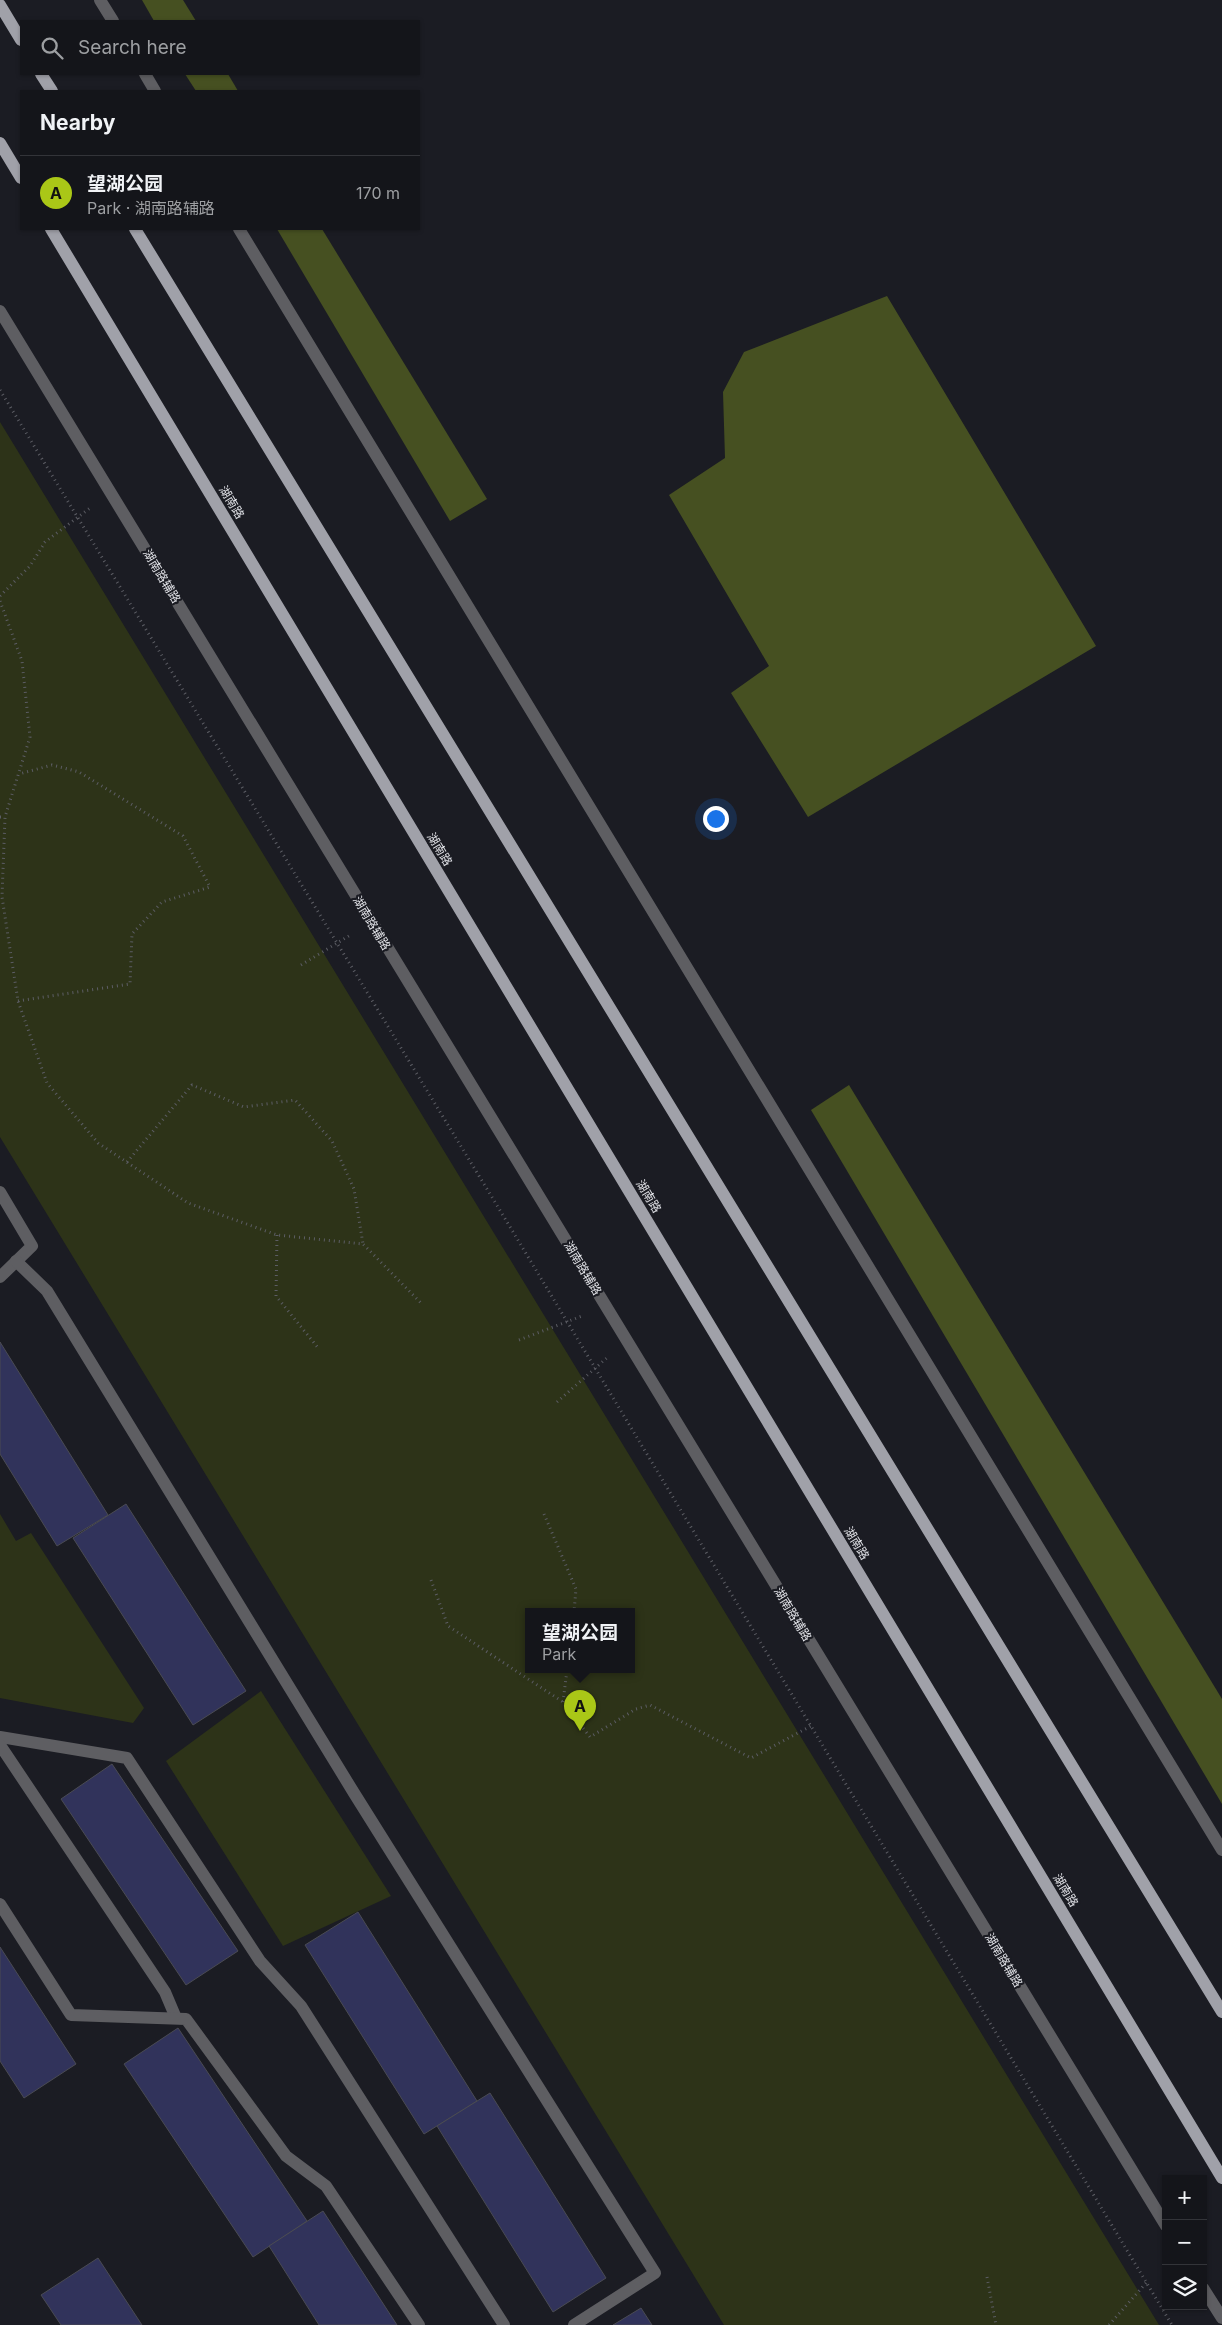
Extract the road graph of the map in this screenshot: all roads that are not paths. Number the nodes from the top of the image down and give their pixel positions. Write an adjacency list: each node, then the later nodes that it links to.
1 (100, 0): 3 (street)
2 (0, 5): 4 (main road)
3 (112, 20)
4 (20, 38)
5 (43, 75): 7 (main road)
6 (146, 75): 8 (street)
7 (51, 90)
8 (154, 90)
9 (0, 143): 10 (main road)
10 (20, 176)
11 (53, 230): 24 (main road, 湖南路)
12 (136, 230): 22 (main road)
13 (240, 230): 20 (street)
14 (0, 311): 25 (street, 湖南路辅路)
15 (0, 1192): 16 (street)
16 (16, 1262): 17 (street); 30 (street)
17 (0, 1277)
18 (0, 1737): 29 (street)
19 (0, 1745): 23 (street)
20 (1222, 1850)
21 (0, 1904): 23 (street)
22 (1222, 2012)
23 (176, 2018): 28 (street)
24 (1222, 2178)
25 (1162, 2220)
26 (1207, 2294): 27 (street)
27 (1222, 2318)
28 (419, 2325)
29 (504, 2325)
30 (574, 2325)

